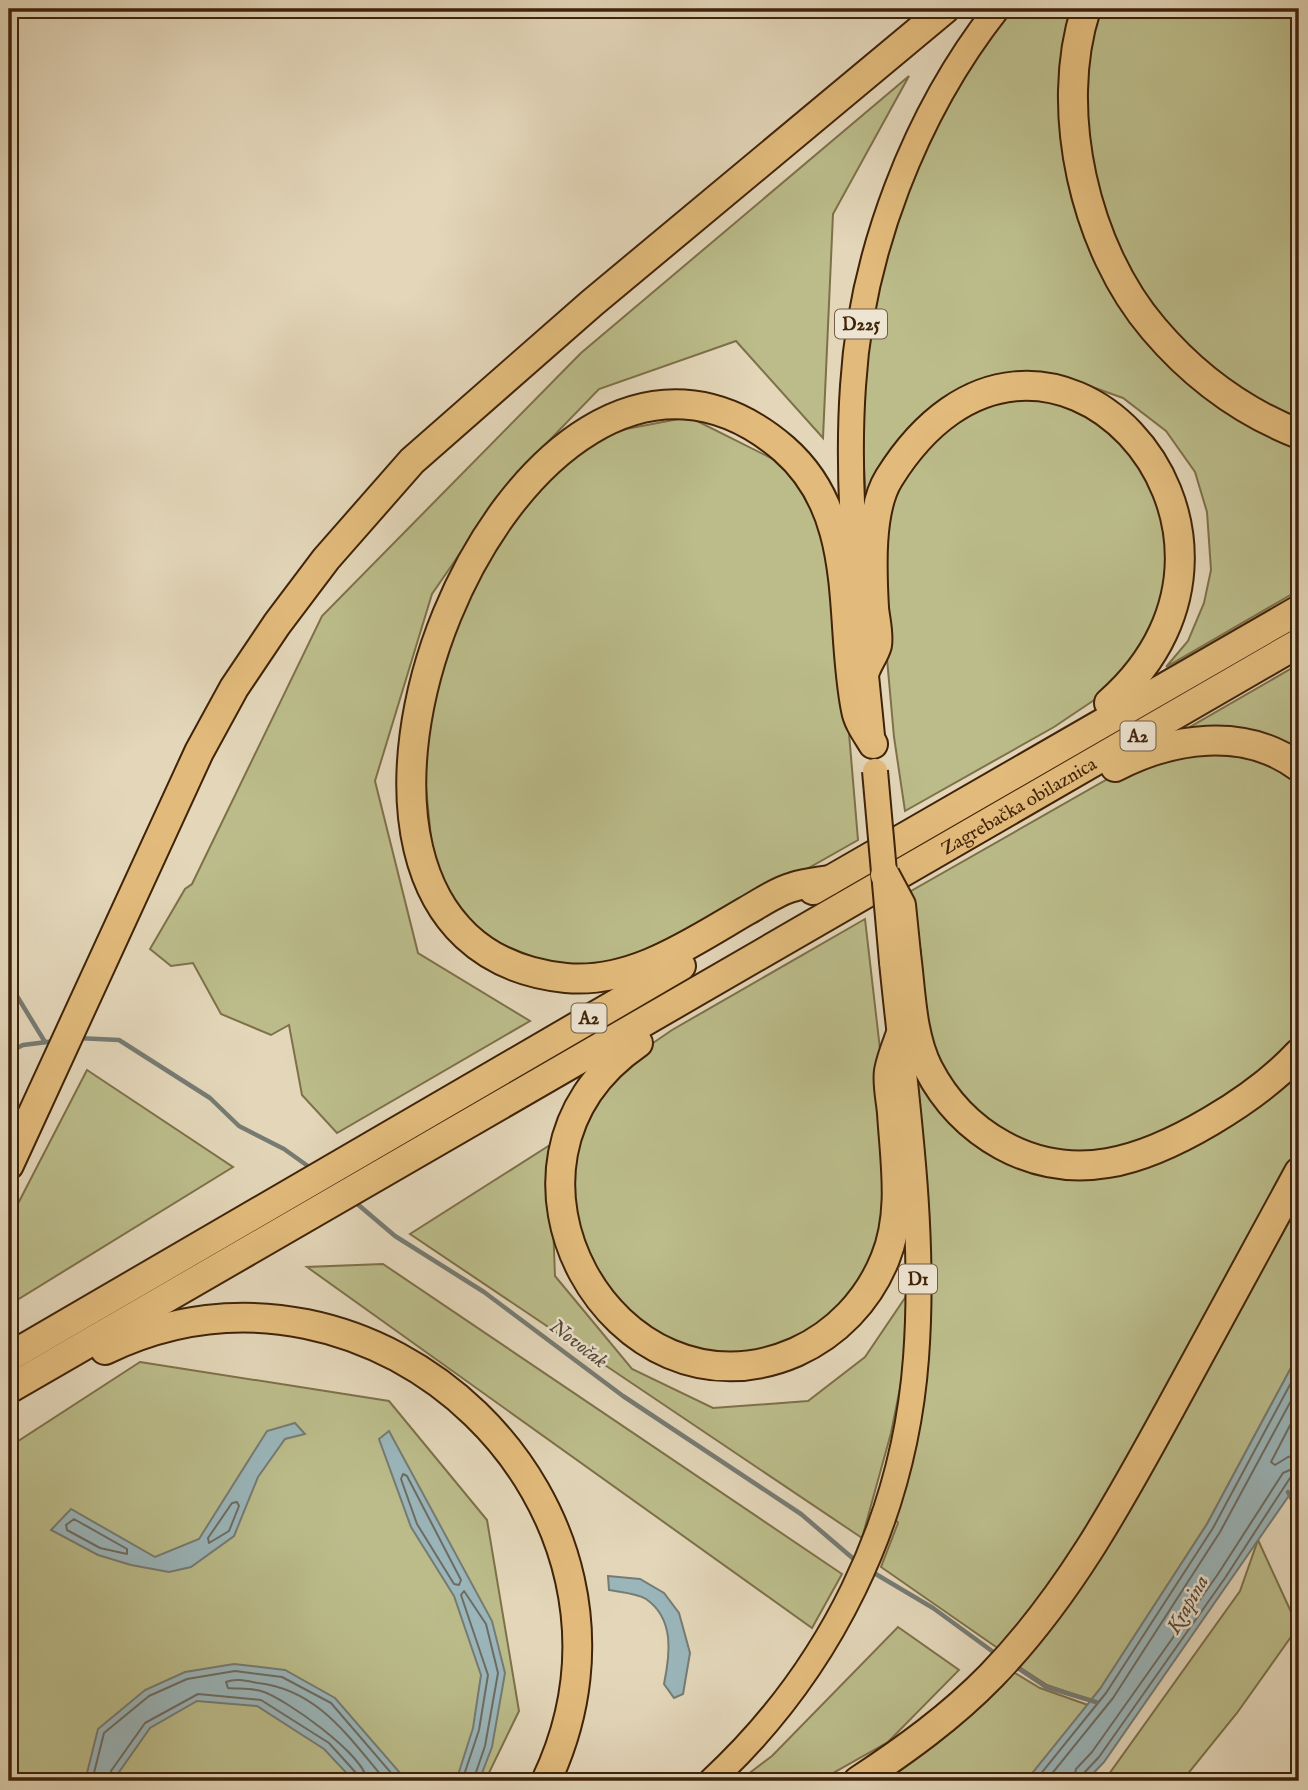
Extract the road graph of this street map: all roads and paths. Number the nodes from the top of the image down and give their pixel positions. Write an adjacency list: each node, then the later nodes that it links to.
1 (945, 9): 20 (highway)
2 (997, 9): 9 (main road, D225)
3 (1086, 9): 4 (highway)
4 (1299, 433)
5 (1197, 502): 9 (highway)
6 (1203, 542): 12 (highway)
7 (1299, 610): 12 (highway, Zagrebačka obilaznica / A2)
8 (1299, 643): 13 (highway, Zagrebačka obilaznica / A2)
9 (866, 669): 10 (main road, D225)
10 (874, 757): 14 (main road, bridge); 15 (highway)
11 (1299, 766): 13 (highway)
12 (977, 796): 15 (highway, Zagrebačka obilaznica / A2)
13 (977, 830): 16 (highway, Zagrebačka obilaznica / A2)
14 (885, 875): 17 (highway, bridge)
15 (830, 880): 22 (highway, A2)
16 (772, 948): 18 (highway); 23 (highway, A2)
17 (899, 958): 18 (main road, D1); 19 (highway)
18 (900, 1035): 26 (main road, D1)
19 (1299, 1053)
20 (9, 1165)
21 (1299, 1172): 27 (highway)
22 (9, 1357)
23 (9, 1390)
24 (9, 1405): 25 (highway)
25 (546, 1781)
26 (711, 1781)
27 (858, 1781)

